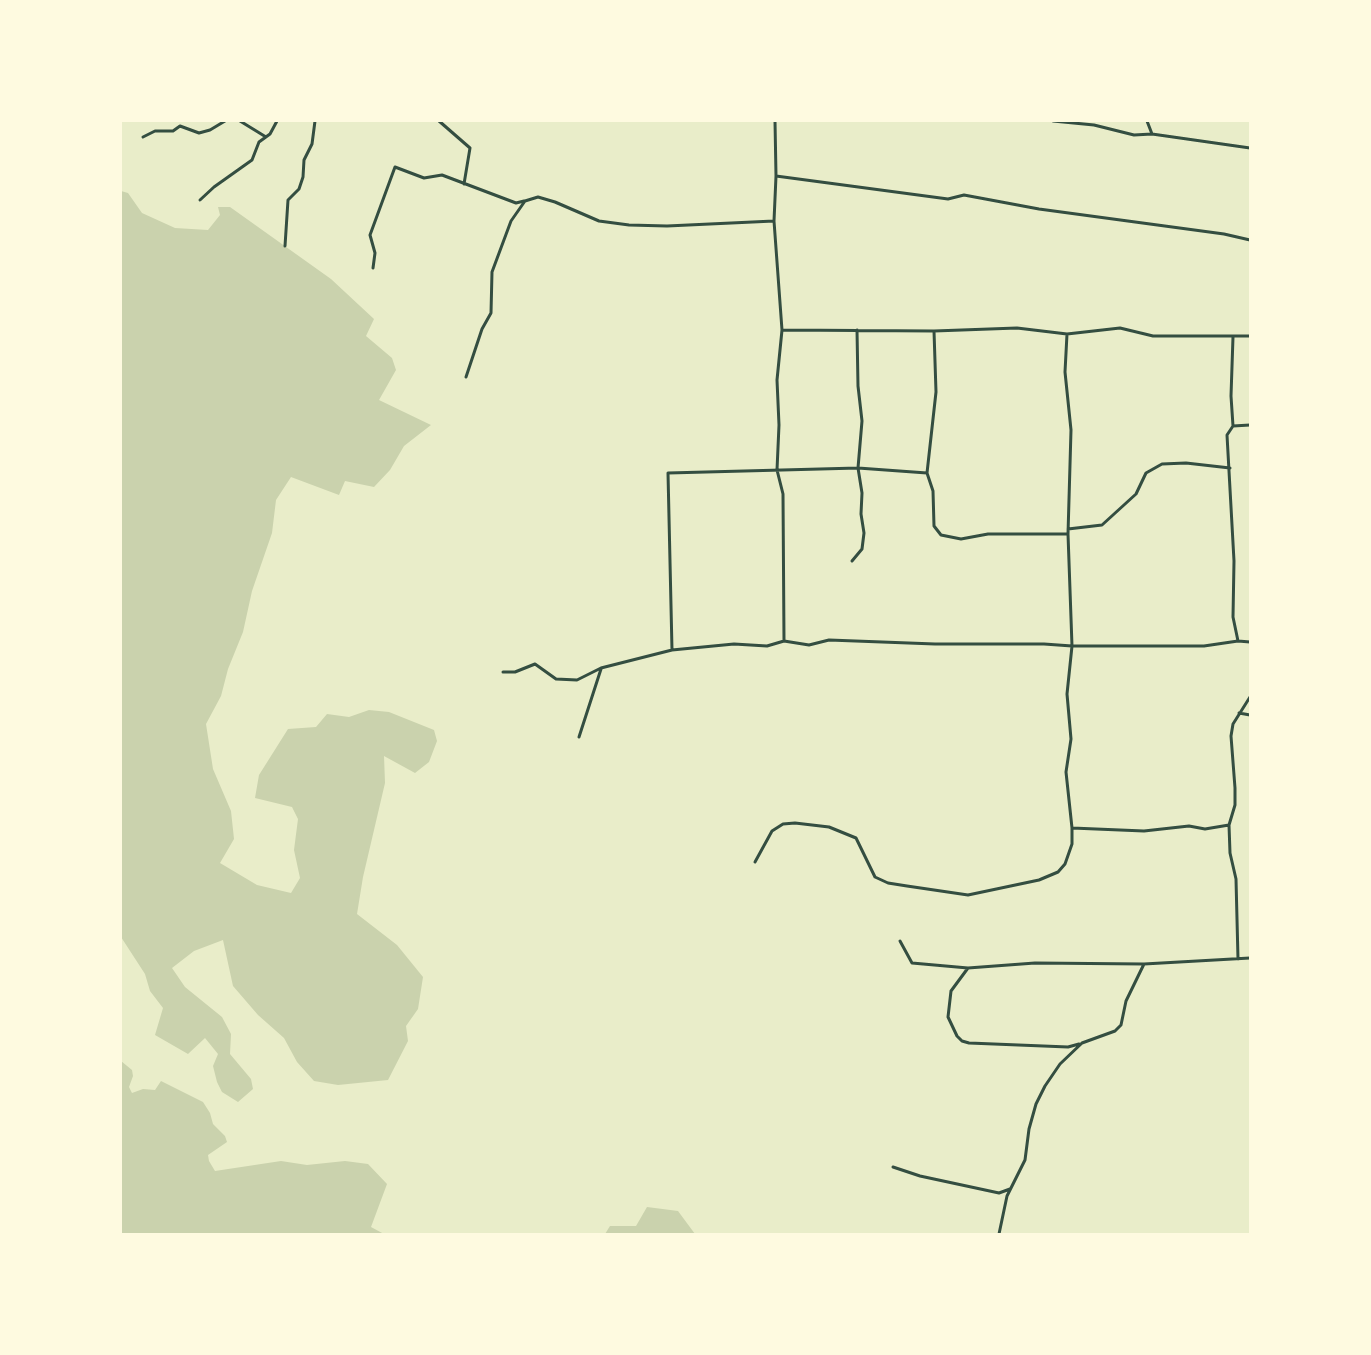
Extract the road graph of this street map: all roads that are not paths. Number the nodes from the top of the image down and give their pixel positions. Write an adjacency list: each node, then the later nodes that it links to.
1 (225, 121): 10 (street)
2 (240, 121): 11 (street)
3 (277, 121): 11 (street)
4 (315, 121): 19 (street)
5 (439, 121): 14 (street)
6 (774, 121): 13 (street)
7 (1053, 121): 9 (street)
8 (1147, 121): 9 (street)
9 (1152, 134): 12 (street)
10 (143, 137)
11 (266, 138): 15 (street)
12 (1250, 148)
13 (776, 176): 17 (street); 18 (street)
14 (464, 184): 16 (street); 20 (street)
15 (200, 200)
16 (525, 201): 17 (street); 27 (street)
17 (774, 221): 21 (street)
18 (1250, 240)
19 (285, 246)
20 (373, 268)
21 (782, 330): 22 (street); 32 (street)
22 (857, 330): 23 (street); 30 (street)
23 (934, 331): 24 (street); 33 (street)
24 (1067, 334): 26 (street); 34 (street)
25 (1250, 336): 26 (street)
26 (1233, 337): 29 (street)
27 (466, 377)
28 (1250, 425): 29 (street)
29 (1233, 426): 31 (street)
30 (858, 468): 32 (street); 33 (street); 36 (street)
31 (1230, 468): 34 (street); 38 (street)
32 (777, 470): 37 (street); 41 (street)
33 (927, 473): 35 (street)
34 (1068, 529): 35 (street)
35 (1068, 534): 40 (street)
36 (852, 561)
37 (784, 641): 40 (street); 41 (street)
38 (1238, 641): 39 (street); 40 (street)
39 (1250, 642)
40 (1072, 646): 49 (street)
41 (672, 650): 42 (street)
42 (601, 668): 43 (street); 47 (street)
43 (503, 672)
44 (1250, 697): 45 (street)
45 (1239, 712): 46 (street); 48 (street)
46 (1250, 715)
47 (579, 737)
48 (1229, 825): 49 (street); 52 (street)
49 (1072, 828): 50 (street)
50 (755, 862)
51 (900, 941): 55 (street)
52 (1238, 958): 53 (street); 54 (street)
53 (1250, 958)
54 (1144, 964): 55 (street); 56 (street)
55 (968, 968): 56 (street)
56 (1082, 1043): 58 (street)
57 (893, 1167): 58 (street)
58 (1010, 1189): 59 (street)
59 (999, 1234)

